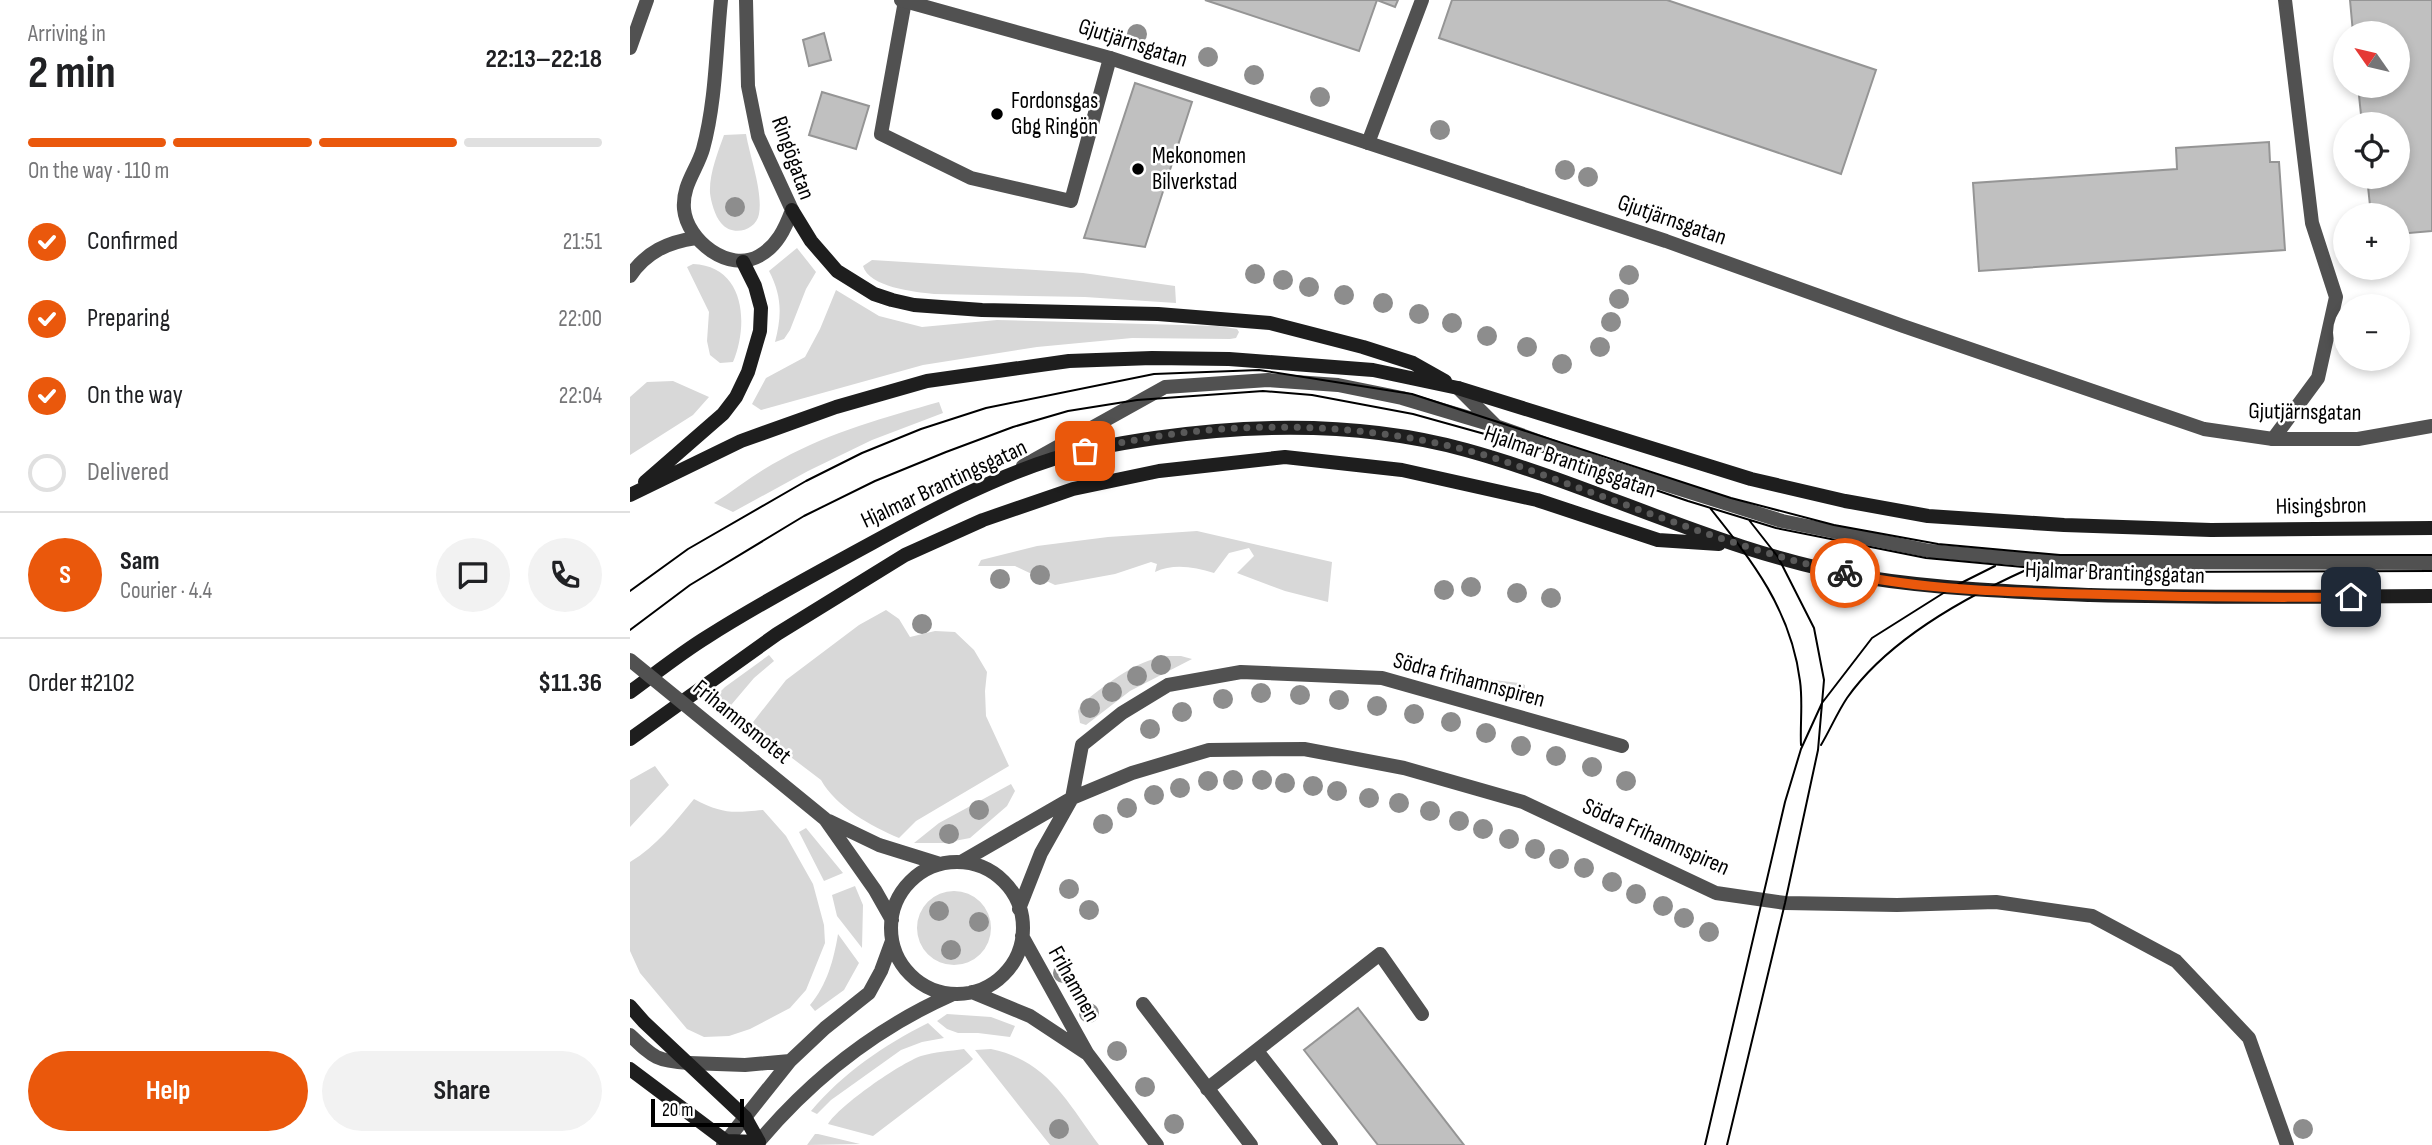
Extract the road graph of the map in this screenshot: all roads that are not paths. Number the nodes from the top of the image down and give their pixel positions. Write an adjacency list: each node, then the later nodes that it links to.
1 (646, 0): 7 (street)
2 (721, 0): 11 (street)
3 (746, 0): 10 (street, Ringögatan)
4 (1422, 0): 9 (street)
5 (2285, 0): 17 (street)
6 (903, 1): 8 (street, Gjutjärnsgatan); 8 (street)
7 (630, 48)
8 (1110, 58): 9 (street, Gjutjärnsgatan)
9 (1368, 143): 17 (street, Gjutjärnsgatan)
10 (792, 210): 12 (street, Ringögatan); 14 (main road)
11 (696, 238): 12 (street); 13 (street)
12 (743, 262): 19 (main road)
13 (630, 276)
14 (1458, 388): 15 (street); 19 (main road, Hjalmar Brantingsgatan); 21 (main road, Hjalmar Brantingsgatan)
15 (1496, 426): 18 (street); 23 (street)
16 (2432, 426): 17 (street, Gjutjärnsgatan)
17 (2273, 439)
18 (997, 480): 22 (main road, Hjalmar Brantingsgatan); 26 (main road, Hjalmar Brantingsgatan)
19 (630, 495)
20 (2432, 528): 21 (main road, Hisingsbron)
21 (2211, 530)
22 (1737, 545): 24 (main road, Hjalmar Brantingsgatan); 27 (main road)
23 (2432, 563)
24 (2432, 596)
25 (630, 660): 30 (street, Frihamnsmotet, bridge)
26 (630, 692)
27 (630, 739)
28 (1622, 746): 29 (street, Södra frihamnspiren)
29 (1072, 798): 31 (street); 33 (street, Södra frihamnspiren); 55 (street, Södra Frihamnspiren)
30 (825, 819): 32 (street, Frihamnsmotet); 34 (street, Frihamnsmotet)
31 (961, 862): 32 (street); 33 (street)
32 (940, 864): 34 (street)
33 (1019, 909): 35 (street)
34 (892, 920): 36 (street)
35 (1022, 936): 37 (street); 44 (street, Frihamnen)
36 (892, 941): 38 (street); 45 (street)
37 (972, 992): 38 (street); 44 (street, Frihamnen)
38 (953, 994): 51 (street)
39 (1143, 1004): 48 (street)
40 (630, 1006): 46 (main road)
41 (1422, 1014): 43 (street)
42 (630, 1035): 46 (street)
43 (1257, 1051): 48 (street); 54 (street)
44 (1087, 1053): 52 (street, Frihamnen)
45 (790, 1061): 46 (street); 49 (street)
46 (689, 1063): 49 (main road)
47 (630, 1069): 50 (main road)
48 (1207, 1089): 53 (street)
49 (745, 1117): 50 (street); 51 (main road)
50 (725, 1143): 51 (main road)
51 (758, 1144)
52 (1157, 1145)
53 (1251, 1145)
54 (1331, 1145)
55 (2287, 1145)

